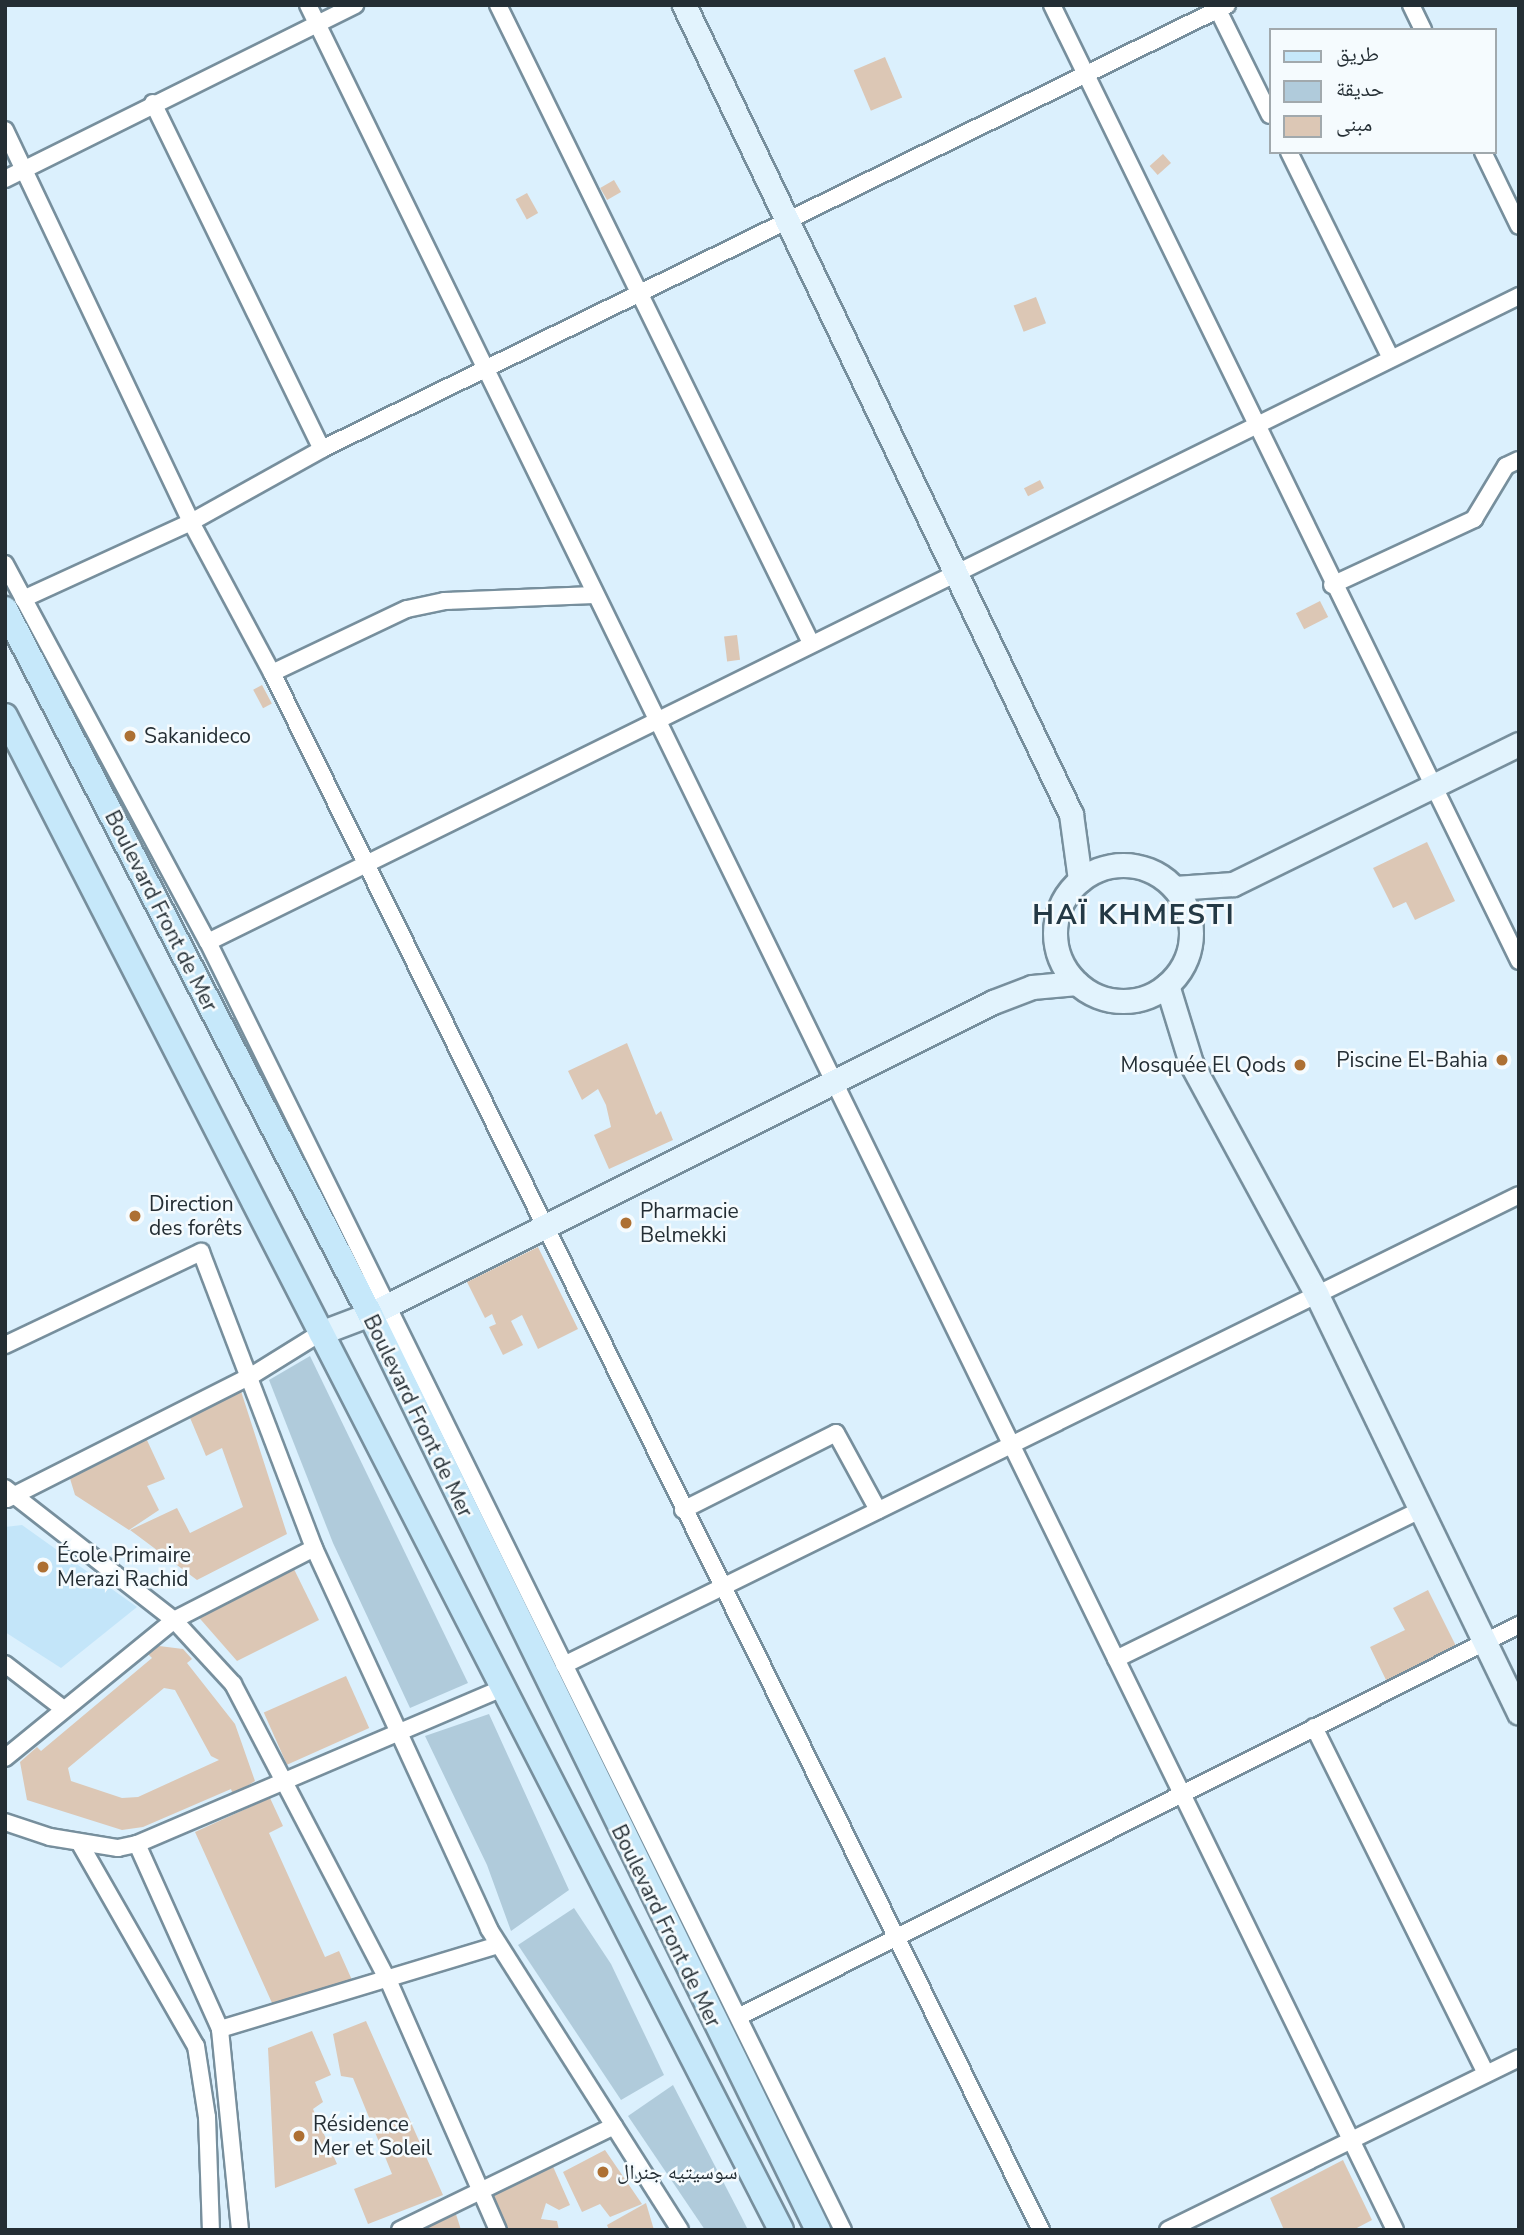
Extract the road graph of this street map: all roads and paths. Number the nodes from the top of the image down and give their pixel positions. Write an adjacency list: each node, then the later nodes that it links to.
1 (309, 5): 8 (street)
2 (355, 5): 8 (street)
3 (498, 5): 20 (street)
4 (684, 5): 18 (street)
5 (1052, 5): 10 (street)
6 (1411, 5): 9 (street)
7 (1223, 7): 10 (street); 12 (street)
8 (318, 24): 11 (street); 23 (street)
9 (1422, 28)
10 (1086, 76): 18 (street); 24 (street)
11 (153, 103): 16 (street); 25 (street)
12 (1268, 110)
13 (5, 130): 16 (street)
14 (1290, 154): 22 (street)
15 (1484, 154): 19 (street)
16 (24, 169): 17 (street); 27 (street)
17 (5, 179)
18 (789, 222): 20 (street); 29 (street)
19 (1519, 226)
20 (639, 296): 23 (street); 33 (street)
21 (1519, 296): 22 (street)
22 (1391, 358): 24 (street)
23 (485, 371): 25 (street); 31 (street)
24 (1255, 424): 29 (street); 30 (street)
25 (322, 449): 27 (street)
26 (1519, 460): 30 (street)
27 (191, 522): 32 (street); 34 (street)
28 (5, 564): 32 (street)
29 (957, 570): 33 (street); 39 (street)
30 (1332, 585): 38 (street)
31 (594, 595): 34 (street); 36 (street)
32 (14, 604): 46 (street); 58 (main road, Boulevard Front de Mer)
33 (811, 643): 36 (street)
34 (272, 673): 40 (street)
35 (5, 716): 59 (main road, Boulevard Front de Mer)
36 (655, 721): 40 (street); 54 (street)
37 (1519, 744): 38 (street)
38 (1431, 784): 43 (street); 48 (street)
39 (1076, 828): 41 (street); 42 (street)
40 (365, 862): 46 (street); 56 (street)
41 (1116, 865): 42 (street); 44 (street)
42 (1080, 880): 47 (street)
43 (1224, 886): 44 (street); 45 (street)
44 (1175, 888): 45 (street)
45 (1191, 925): 50 (street)
46 (208, 942): 58 (street)
47 (1058, 950): 49 (street); 51 (street)
48 (1519, 961)
49 (1077, 983): 51 (street); 52 (street)
50 (1167, 985): 52 (street); 53 (street)
51 (1032, 988): 54 (street)
52 (1139, 999): 53 (street)
53 (1182, 1042): 57 (street)
54 (835, 1084): 56 (street); 62 (street)
55 (1519, 1195): 57 (street)
56 (544, 1228): 58 (street); 64 (street)
57 (1316, 1293): 62 (street); 66 (street)
58 (378, 1310): 59 (street); 74 (street); 102 (main road, Boulevard Front de Mer)
59 (320, 1333): 61 (street); 75 (main road, Boulevard Front de Mer)
60 (5, 1345): 61 (street)
61 (251, 1376): 63 (street); 67 (street)
62 (1014, 1445): 65 (street); 72 (street)
63 (9, 1494): 69 (street)
64 (683, 1510): 65 (street); 68 (street)
65 (878, 1510): 68 (street)
66 (1420, 1510): 71 (street); 72 (street)
67 (314, 1548): 69 (street); 79 (street)
68 (720, 1585): 74 (street); 86 (street)
69 (174, 1620): 76 (street); 81 (street)
70 (1519, 1625): 71 (street)
71 (1484, 1642): 77 (street); 78 (street)
72 (1116, 1659): 82 (street)
73 (5, 1664): 76 (street)
74 (564, 1665): 89 (street)
75 (501, 1689): 79 (street); 101 (main road, Boulevard Front de Mer)
76 (61, 1707): 80 (street)
77 (1519, 1713)
78 (1314, 1727): 82 (street); 92 (street)
79 (397, 1734): 81 (street); 87 (street)
80 (5, 1758)
81 (284, 1779): 85 (street); 88 (street)
82 (1182, 1794): 86 (street); 94 (street)
83 (5, 1822): 84 (street)
84 (79, 1842): 85 (street); 96 (street)
85 (137, 1844): 90 (street)
86 (900, 1938): 89 (street); 104 (street)
87 (498, 1945): 88 (street); 93 (street)
88 (389, 1982): 90 (street); 95 (street)
89 (740, 2016): 103 (street)
90 (220, 2029): 97 (street)
91 (1519, 2058): 92 (street)
92 (1486, 2074): 94 (street)
93 (614, 2126): 95 (street); 100 (street)
94 (1353, 2139): 105 (street); 106 (street)
95 (480, 2192): 98 (street); 99 (street)
96 (211, 2230)
97 (240, 2230)
98 (400, 2230)
99 (498, 2230)
100 (680, 2230)
101 (781, 2230)
102 (818, 2230)
103 (843, 2230)
104 (1041, 2230)
105 (1168, 2230)
106 (1395, 2230)

